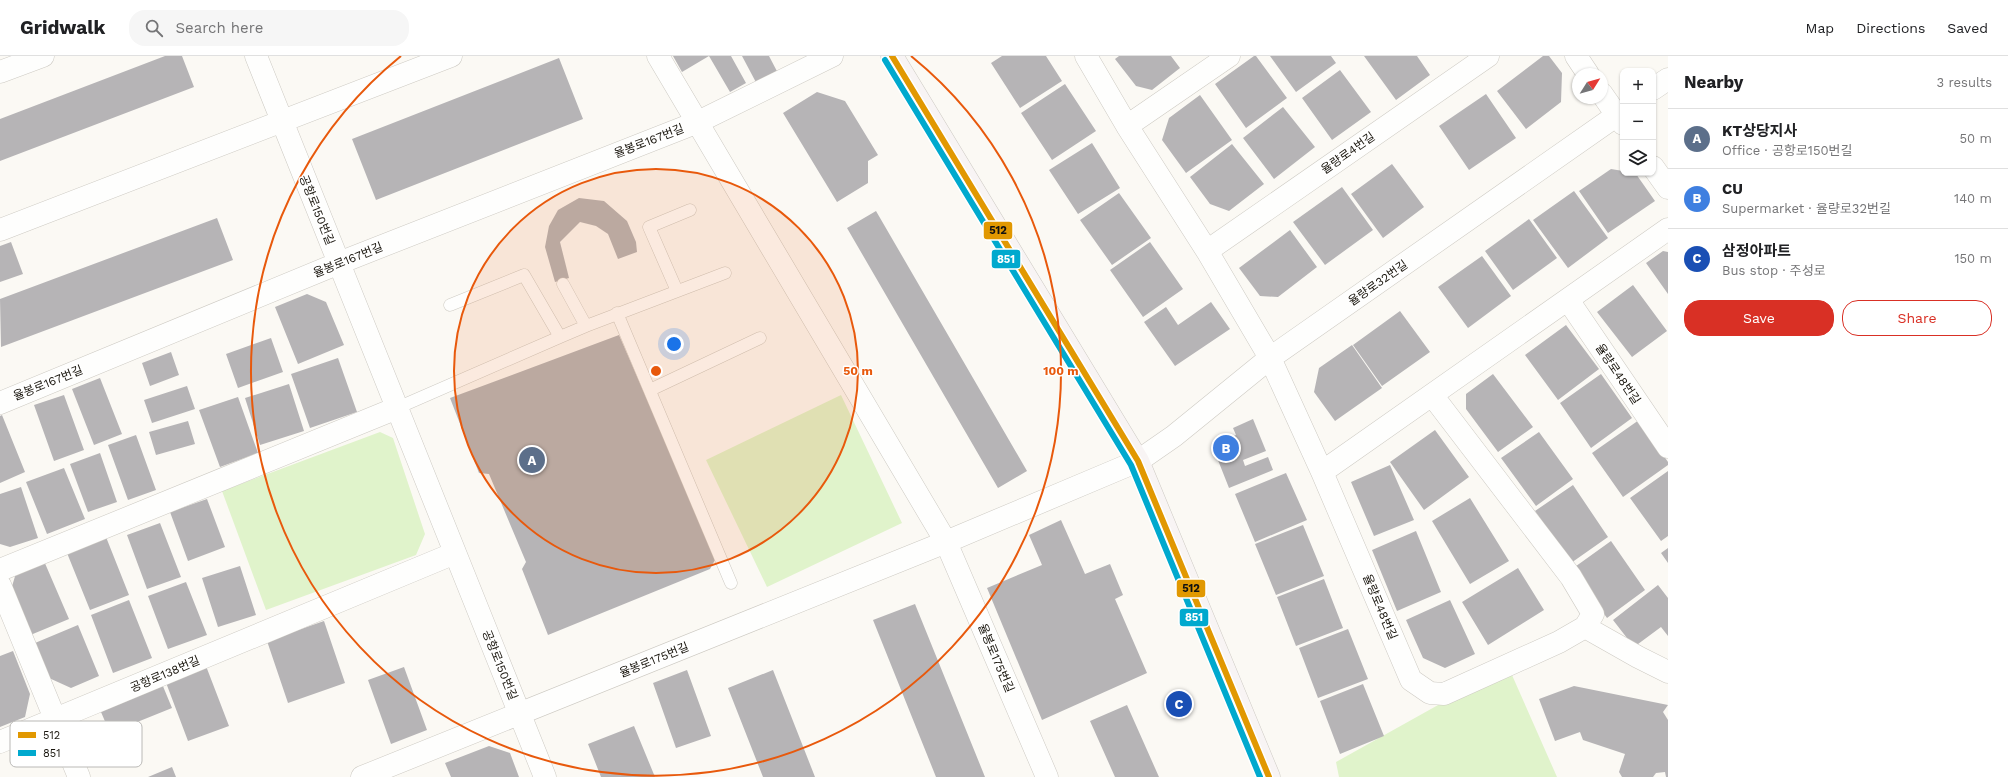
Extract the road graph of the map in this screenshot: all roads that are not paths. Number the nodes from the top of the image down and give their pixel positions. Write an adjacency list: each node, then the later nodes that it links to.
1 (43, 56): 12 (street)
2 (256, 56): 18 (street, 공항로150번길)
3 (451, 56): 18 (street)
4 (658, 56): 19 (street, 율봉로167번길)
5 (832, 56): 19 (street)
6 (892, 56): 44 (street)
7 (1086, 56): 20 (street)
8 (1229, 56): 20 (street)
9 (1488, 56): 26 (street, 율량로4번길)
10 (1576, 56): 11 (street)
11 (1584, 68)
12 (0, 72)
13 (1668, 79): 14 (street)
14 (1656, 87)
15 (1608, 101): 16 (street)
16 (1620, 115)
17 (1620, 117): 38 (street, 율량로32번길)
18 (282, 121): 24 (street); 27 (street, 공항로150번길)
19 (698, 122): 27 (street, 율봉로167번길); 35 (street, 율봉로167번길)
20 (1127, 126): 26 (street)
21 (1656, 171): 22 (street)
22 (1668, 188)
23 (690, 210): 30 (lane)
24 (0, 230)
25 (1668, 230): 31 (street)
26 (1207, 250): 38 (street)
27 (339, 263): 41 (street, 율봉로167번길); 42 (street, 공항로150번길)
28 (725, 273): 30 (lane)
29 (563, 284): 34 (lane)
30 (677, 292): 33 (lane)
31 (1568, 300): 40 (street); 43 (street, 율량로48번길)
32 (450, 305): 36 (lane)
33 (617, 314): 34 (lane); 39 (lane)
34 (586, 326): 36 (lane)
35 (820, 330): 46 (street, 율봉로175번길)
36 (560, 337): 42 (lane)
37 (760, 338): 39 (lane)
38 (1270, 358): 44 (street, 율량로32번길); 45 (street, 율량로48번길)
39 (650, 390): 49 (lane)
40 (1432, 395): 45 (street); 51 (street)
41 (0, 403)
42 (397, 408): 47 (street, 공항로150번길); 48 (street)
43 (1668, 448)
44 (1138, 461): 46 (street, 율봉로175번길); 63 (street)
45 (1322, 472): 51 (street, 율량로48번길)
46 (946, 542): 53 (street, 율봉로175번길); 59 (street, 율봉로175번길)
47 (455, 553): 53 (street, 공항로150번길); 54 (street, 공항로138번길)
48 (0, 570)
49 (731, 583)
50 (0, 585): 54 (street)
51 (1585, 627): 52 (street)
52 (1668, 672)
53 (519, 714): 61 (street, 율봉로175번길); 62 (street, 공항로150번길)
54 (55, 719): 55 (street, 공항로138번길)
55 (50, 721)
56 (10, 738): 57 (street, 공항로138번길)
57 (0, 742)
58 (75, 767): 60 (street)
59 (1046, 775)
60 (79, 777)
61 (362, 777)
62 (544, 777)
63 (1269, 777)

